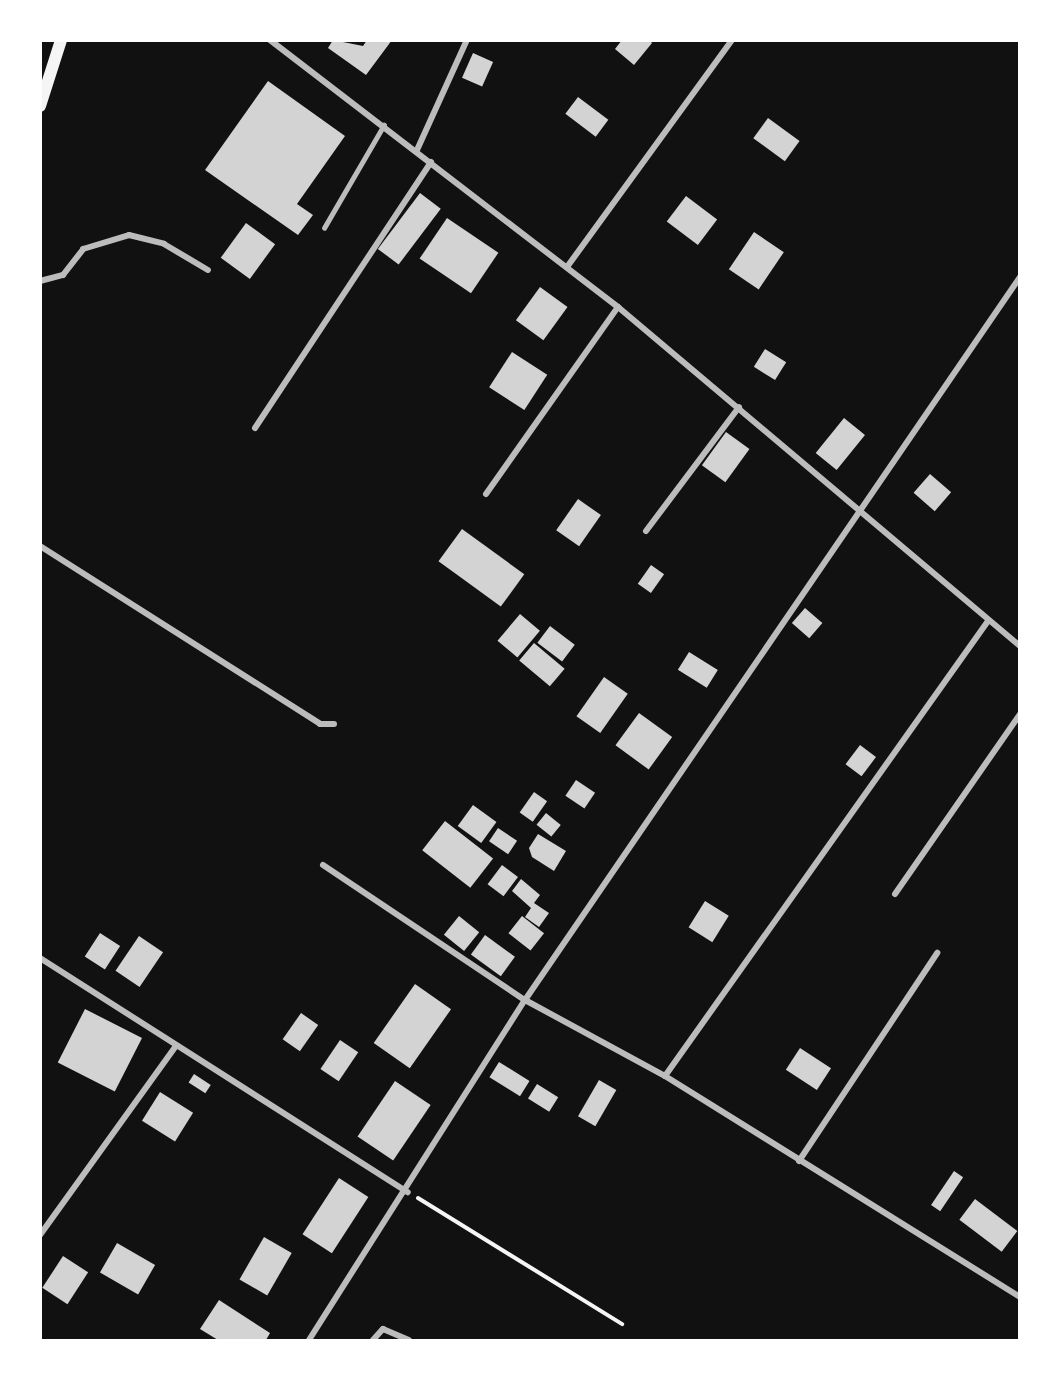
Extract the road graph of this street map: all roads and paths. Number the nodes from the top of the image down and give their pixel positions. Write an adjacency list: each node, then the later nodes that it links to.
1 (61, 40): 5 (main road)
2 (270, 40): 6 (street)
3 (467, 40): 7 (street)
4 (732, 40): 10 (street)
5 (40, 106)
6 (384, 125): 7 (street); 9 (lane)
7 (417, 150): 8 (street)
8 (431, 162): 10 (street); 16 (street)
9 (324, 228)
10 (567, 267): 14 (street)
11 (208, 270): 13 (street)
12 (1020, 277): 18 (street)
13 (40, 281)
14 (618, 307): 15 (street); 17 (street)
15 (739, 407): 18 (street); 19 (street)
16 (255, 428)
17 (486, 494)
18 (859, 507): 21 (street); 29 (street)
19 (646, 531)
20 (40, 546): 24 (street)
21 (988, 621): 22 (street); 31 (street)
22 (1020, 646)
23 (1020, 714): 26 (street)
24 (334, 724)
25 (323, 865): 29 (street)
26 (895, 894)
27 (937, 953): 32 (street)
28 (40, 958): 30 (street)
29 (525, 1000): 31 (street); 33 (street)
30 (175, 1047): 33 (street); 34 (street)
31 (665, 1076): 32 (street)
32 (800, 1161): 35 (street)
33 (408, 1192): 36 (path); 37 (street)
34 (40, 1235)
35 (1020, 1297)
36 (622, 1324)
37 (309, 1341)
38 (373, 1341): 39 (street)
39 (409, 1341)

